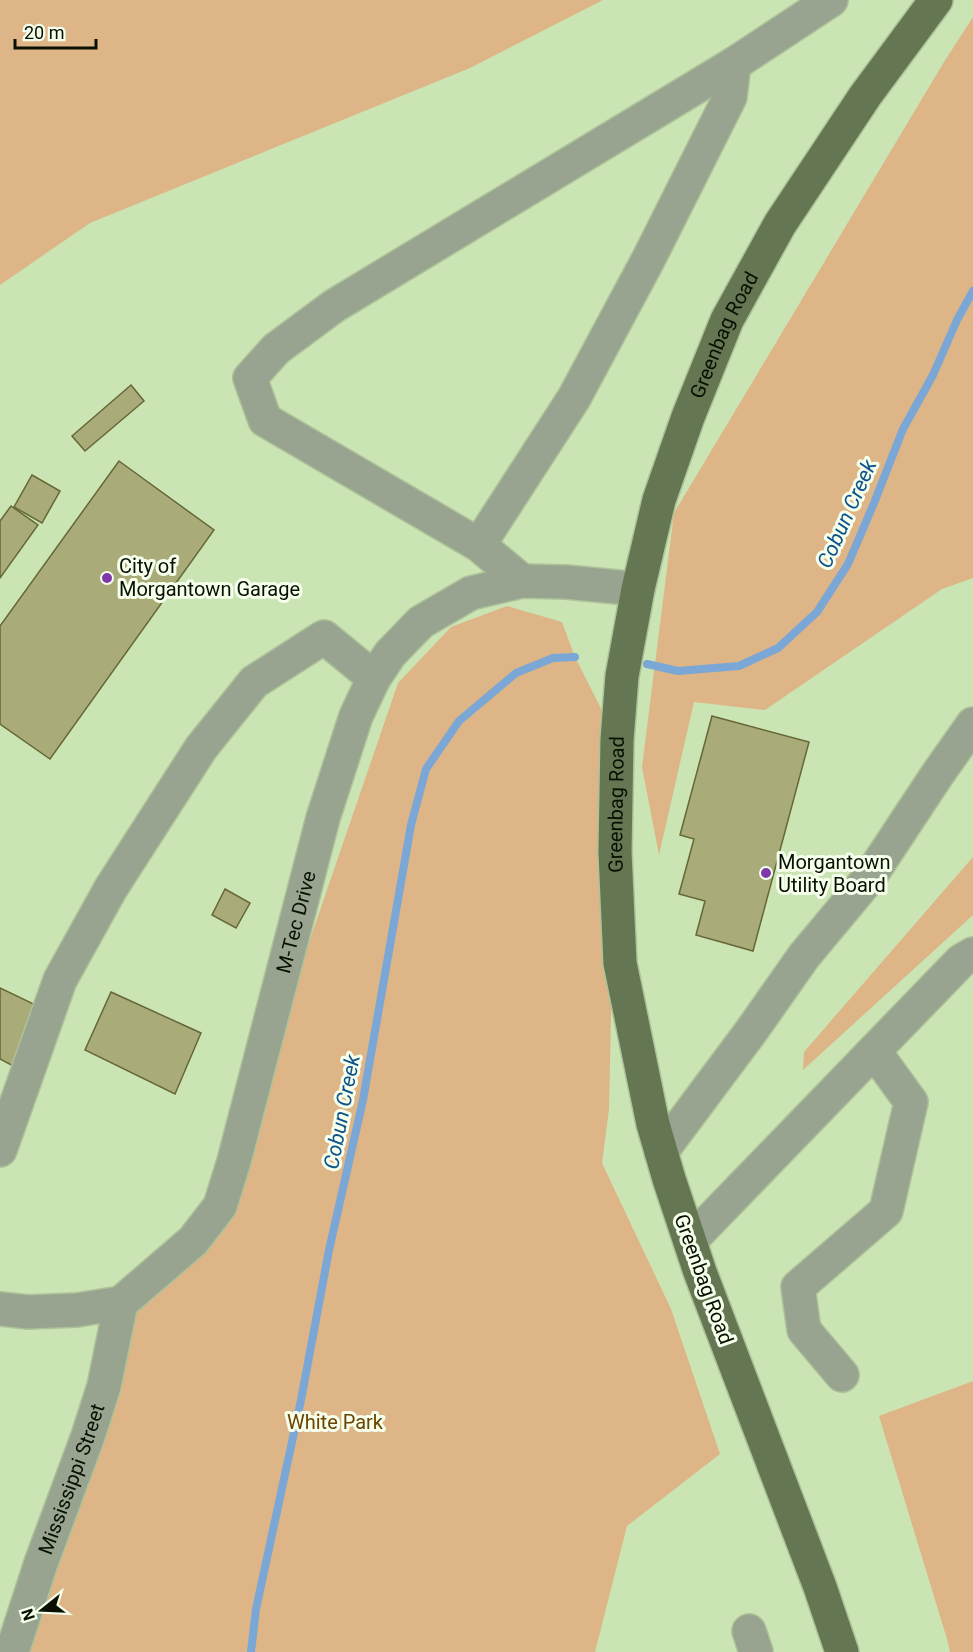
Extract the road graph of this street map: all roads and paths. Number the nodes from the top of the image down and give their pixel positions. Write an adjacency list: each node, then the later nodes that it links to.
1 (831, 0): 3 (street)
2 (936, 0): 6 (main road, Greenbag Road)
3 (734, 64): 4 (street); 4 (street)
4 (479, 545): 5 (street)
5 (522, 581): 6 (street, M-Tec Drive); 7 (street, M-Tec Drive)
6 (638, 589): 12 (main road, Greenbag Road)
7 (374, 678): 11 (street); 14 (street, M-Tec Drive)
8 (973, 724): 12 (street)
9 (973, 954): 10 (street)
10 (874, 1051): 13 (street); 16 (street)
11 (0, 1150)
12 (661, 1152): 13 (main road, Greenbag Road)
13 (690, 1241): 18 (main road, Greenbag Road)
14 (121, 1302): 15 (street, M-Tec Drive); 17 (street, Mississippi Street)
15 (0, 1309)
16 (843, 1375)
17 (12, 1652)
18 (842, 1652)

